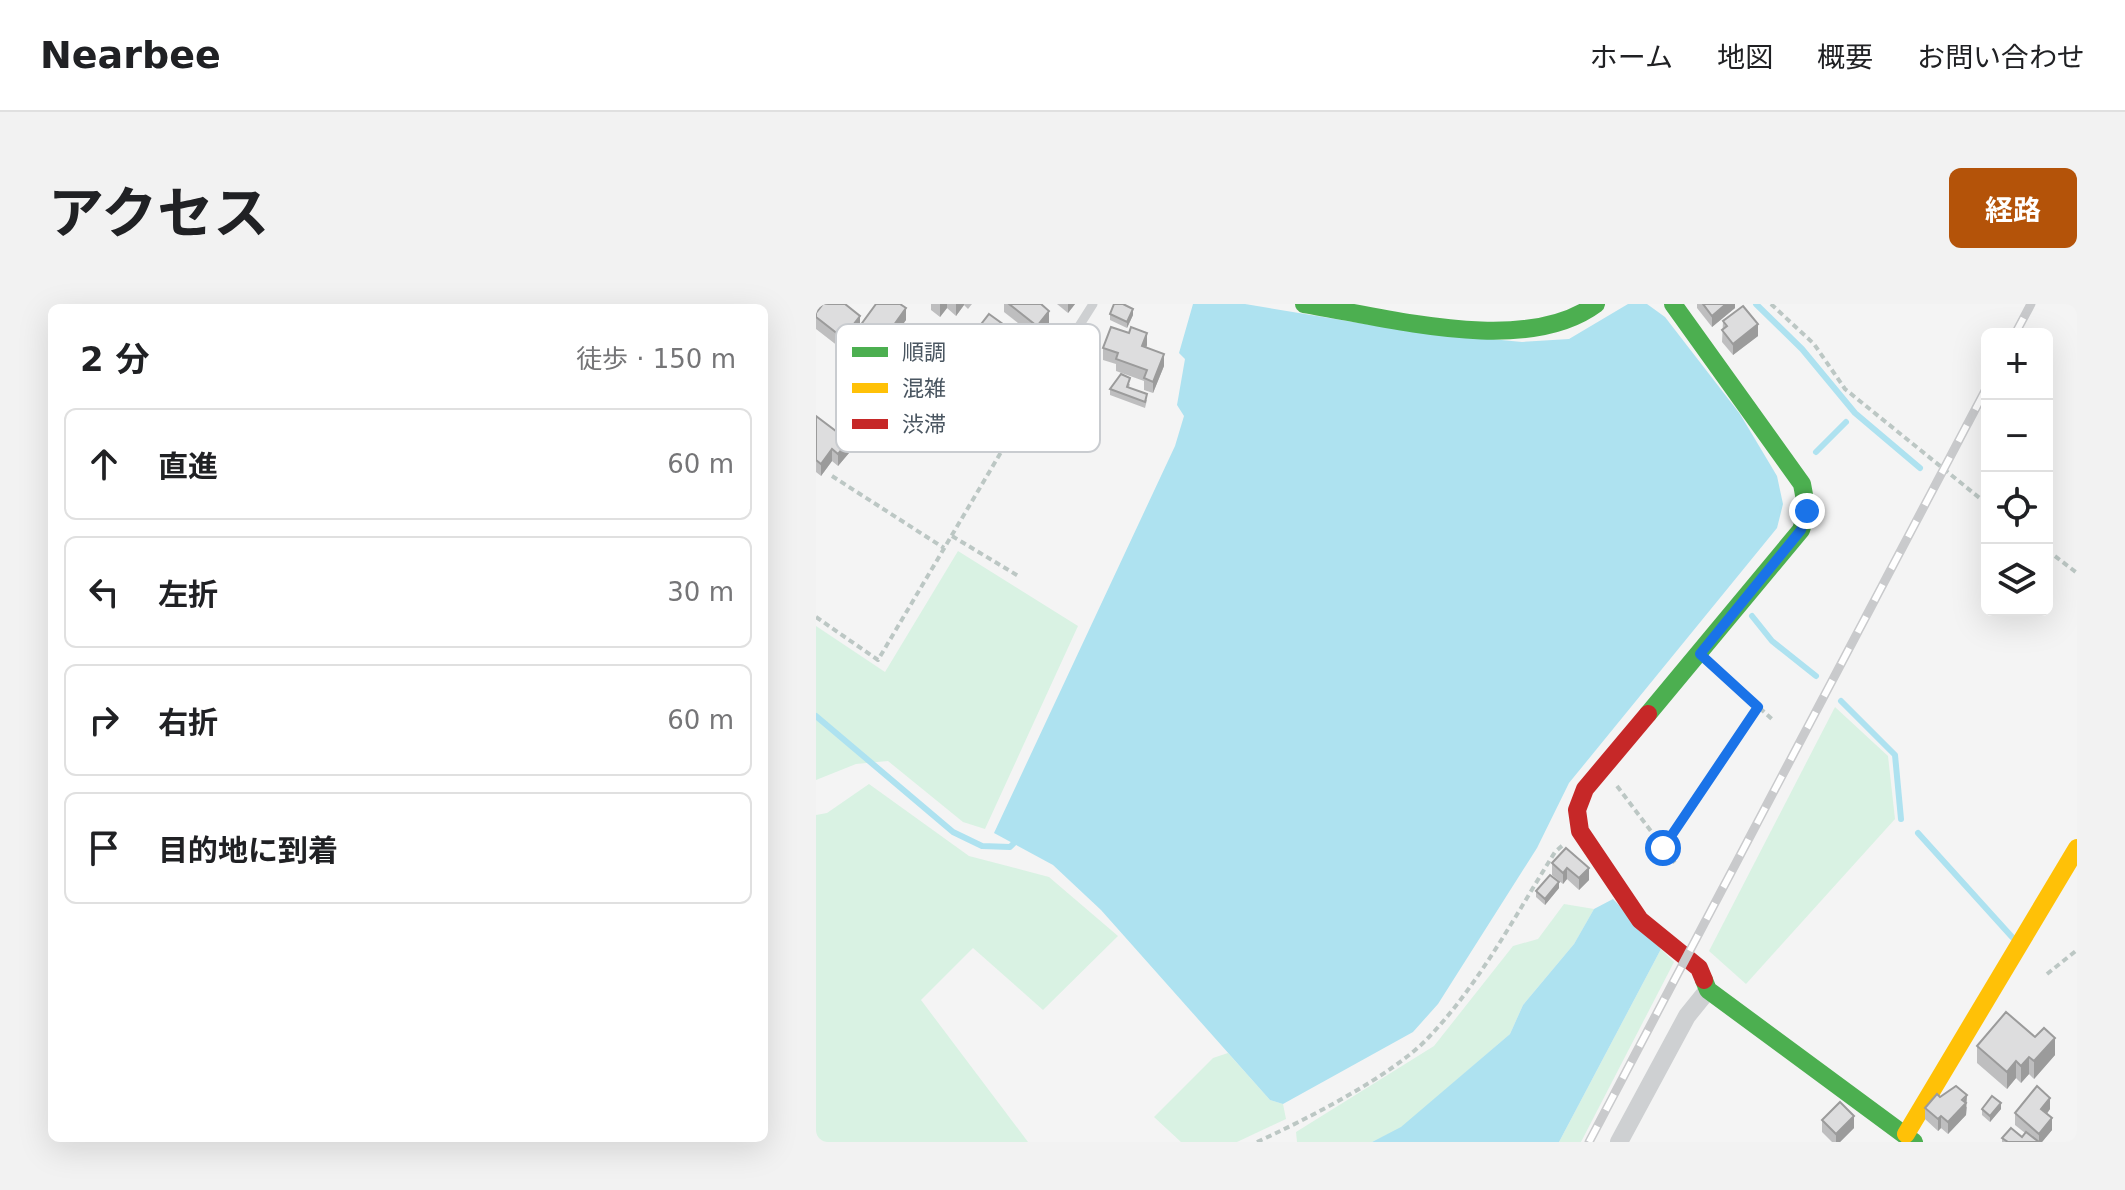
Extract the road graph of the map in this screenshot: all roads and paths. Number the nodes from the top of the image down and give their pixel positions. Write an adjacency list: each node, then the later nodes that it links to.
1 (1093, 304): 6 (lane)
2 (1304, 304): 3 (street)
3 (1596, 304)
4 (1771, 304): 9 (path)
5 (1680, 307): 16 (street)
6 (1080, 324)
7 (1001, 452): 10 (path)
8 (832, 476): 11 (path)
9 (1981, 499)
10 (952, 536): 11 (path); 14 (path)
11 (944, 548): 15 (path)
12 (2053, 555): 13 (path)
13 (2077, 573)
14 (1020, 577)
15 (816, 617)
16 (1700, 654): 17 (path); 19 (street)
17 (1758, 707): 18 (path); 21 (path)
18 (1773, 720)
19 (1604, 768): 20 (street); 21 (path)
20 (1580, 831): 26 (street); 28 (path)
21 (1663, 848): 23 (path)
22 (2077, 848): 27 (street)
23 (1675, 863)
24 (2077, 950): 25 (path)
25 (2047, 974)
26 (1708, 990): 27 (street); 29 (street)
27 (1910, 1138)
28 (1257, 1142)
29 (1619, 1142)

